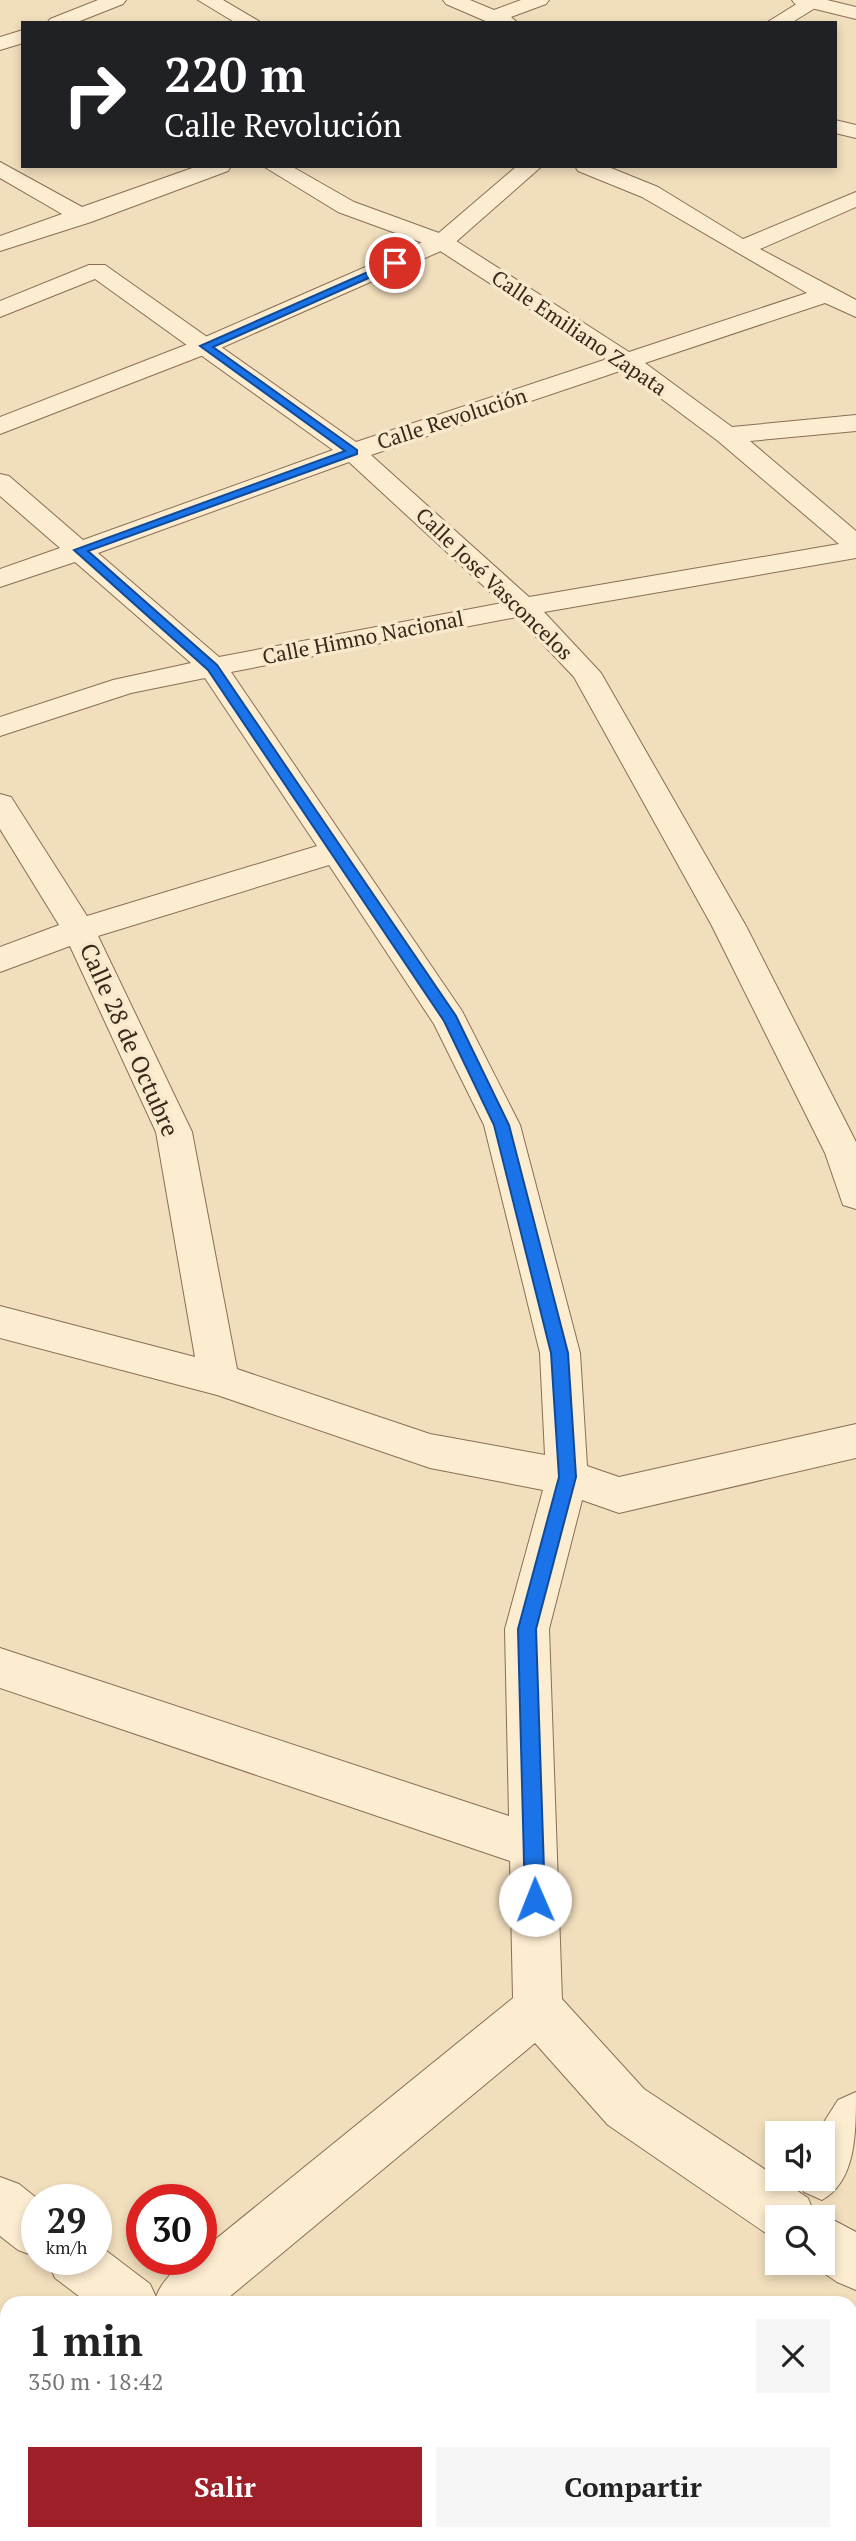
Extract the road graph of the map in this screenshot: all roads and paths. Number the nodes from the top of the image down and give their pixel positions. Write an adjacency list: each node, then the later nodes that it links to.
1 (116, 0): 8 (street)
2 (208, 0): 9 (street)
3 (453, 0): 7 (street)
4 (539, 0): 7 (street)
5 (810, 1): 6 (street); 10 (street)
6 (856, 13)
7 (501, 20)
8 (62, 21)
9 (248, 21)
10 (779, 21)
11 (0, 27): 12 (street)
12 (21, 34)
13 (21, 36): 14 (street)
14 (0, 44)
15 (837, 127): 16 (street)
16 (856, 132)
17 (215, 168): 23 (street)
18 (278, 168): 24 (street, Calle Emiliano Zapata)
19 (529, 168): 24 (street)
20 (591, 168): 26 (street)
21 (0, 169): 23 (street)
22 (856, 199): 26 (street)
23 (83, 217): 25 (street)
24 (442, 242): 30 (street); 31 (street, Calle Emiliano Zapata)
25 (0, 244)
26 (742, 248): 27 (street)
27 (828, 295): 29 (street); 31 (street, Calle Revolución)
28 (0, 310): 30 (street, Calle José Vasconcelos)
29 (856, 310)
30 (205, 346): 33 (street); 35 (street, Calle José Vasconcelos)
31 (628, 362): 34 (street, Calle Emiliano Zapata); 35 (street, Calle Revolución)
32 (856, 423): 34 (street)
33 (0, 426)
34 (727, 435): 37 (street, Calle Emiliano Zapata)
35 (353, 452): 38 (street, Calle Revolución); 40 (street, Calle José Vasconcelos)
36 (0, 482): 38 (street)
37 (856, 548): 40 (street, Calle Himno Nacional)
38 (80, 550): 39 (street, Calle Revolución); 41 (street)
39 (0, 579)
40 (523, 607): 41 (street, Calle Himno Nacional); 47 (street, Calle José Vasconcelos)
41 (213, 667): 42 (street, Calle Himno Nacional); 44 (street)
42 (0, 727)
43 (0, 804): 45 (street, Calle 28 de Octubre)
44 (338, 851): 45 (street); 51 (street)
45 (79, 930): 46 (street); 49 (street, Calle 28 de Octubre)
46 (0, 960)
47 (856, 1195)
48 (0, 1322): 49 (street)
49 (219, 1378): 51 (street)
50 (856, 1441): 51 (street)
51 (567, 1477): 53 (street)
52 (0, 1668): 53 (street)
53 (533, 1846): 54 (street)
54 (538, 2009): 58 (street); 64 (street)
55 (856, 2118): 56 (street)
56 (835, 2153)
57 (0, 2203): 59 (street)
58 (771, 2205)
59 (21, 2219)
60 (835, 2249): 61 (street)
61 (856, 2263)
62 (95, 2275): 63 (street)
63 (122, 2296)
64 (189, 2296)

